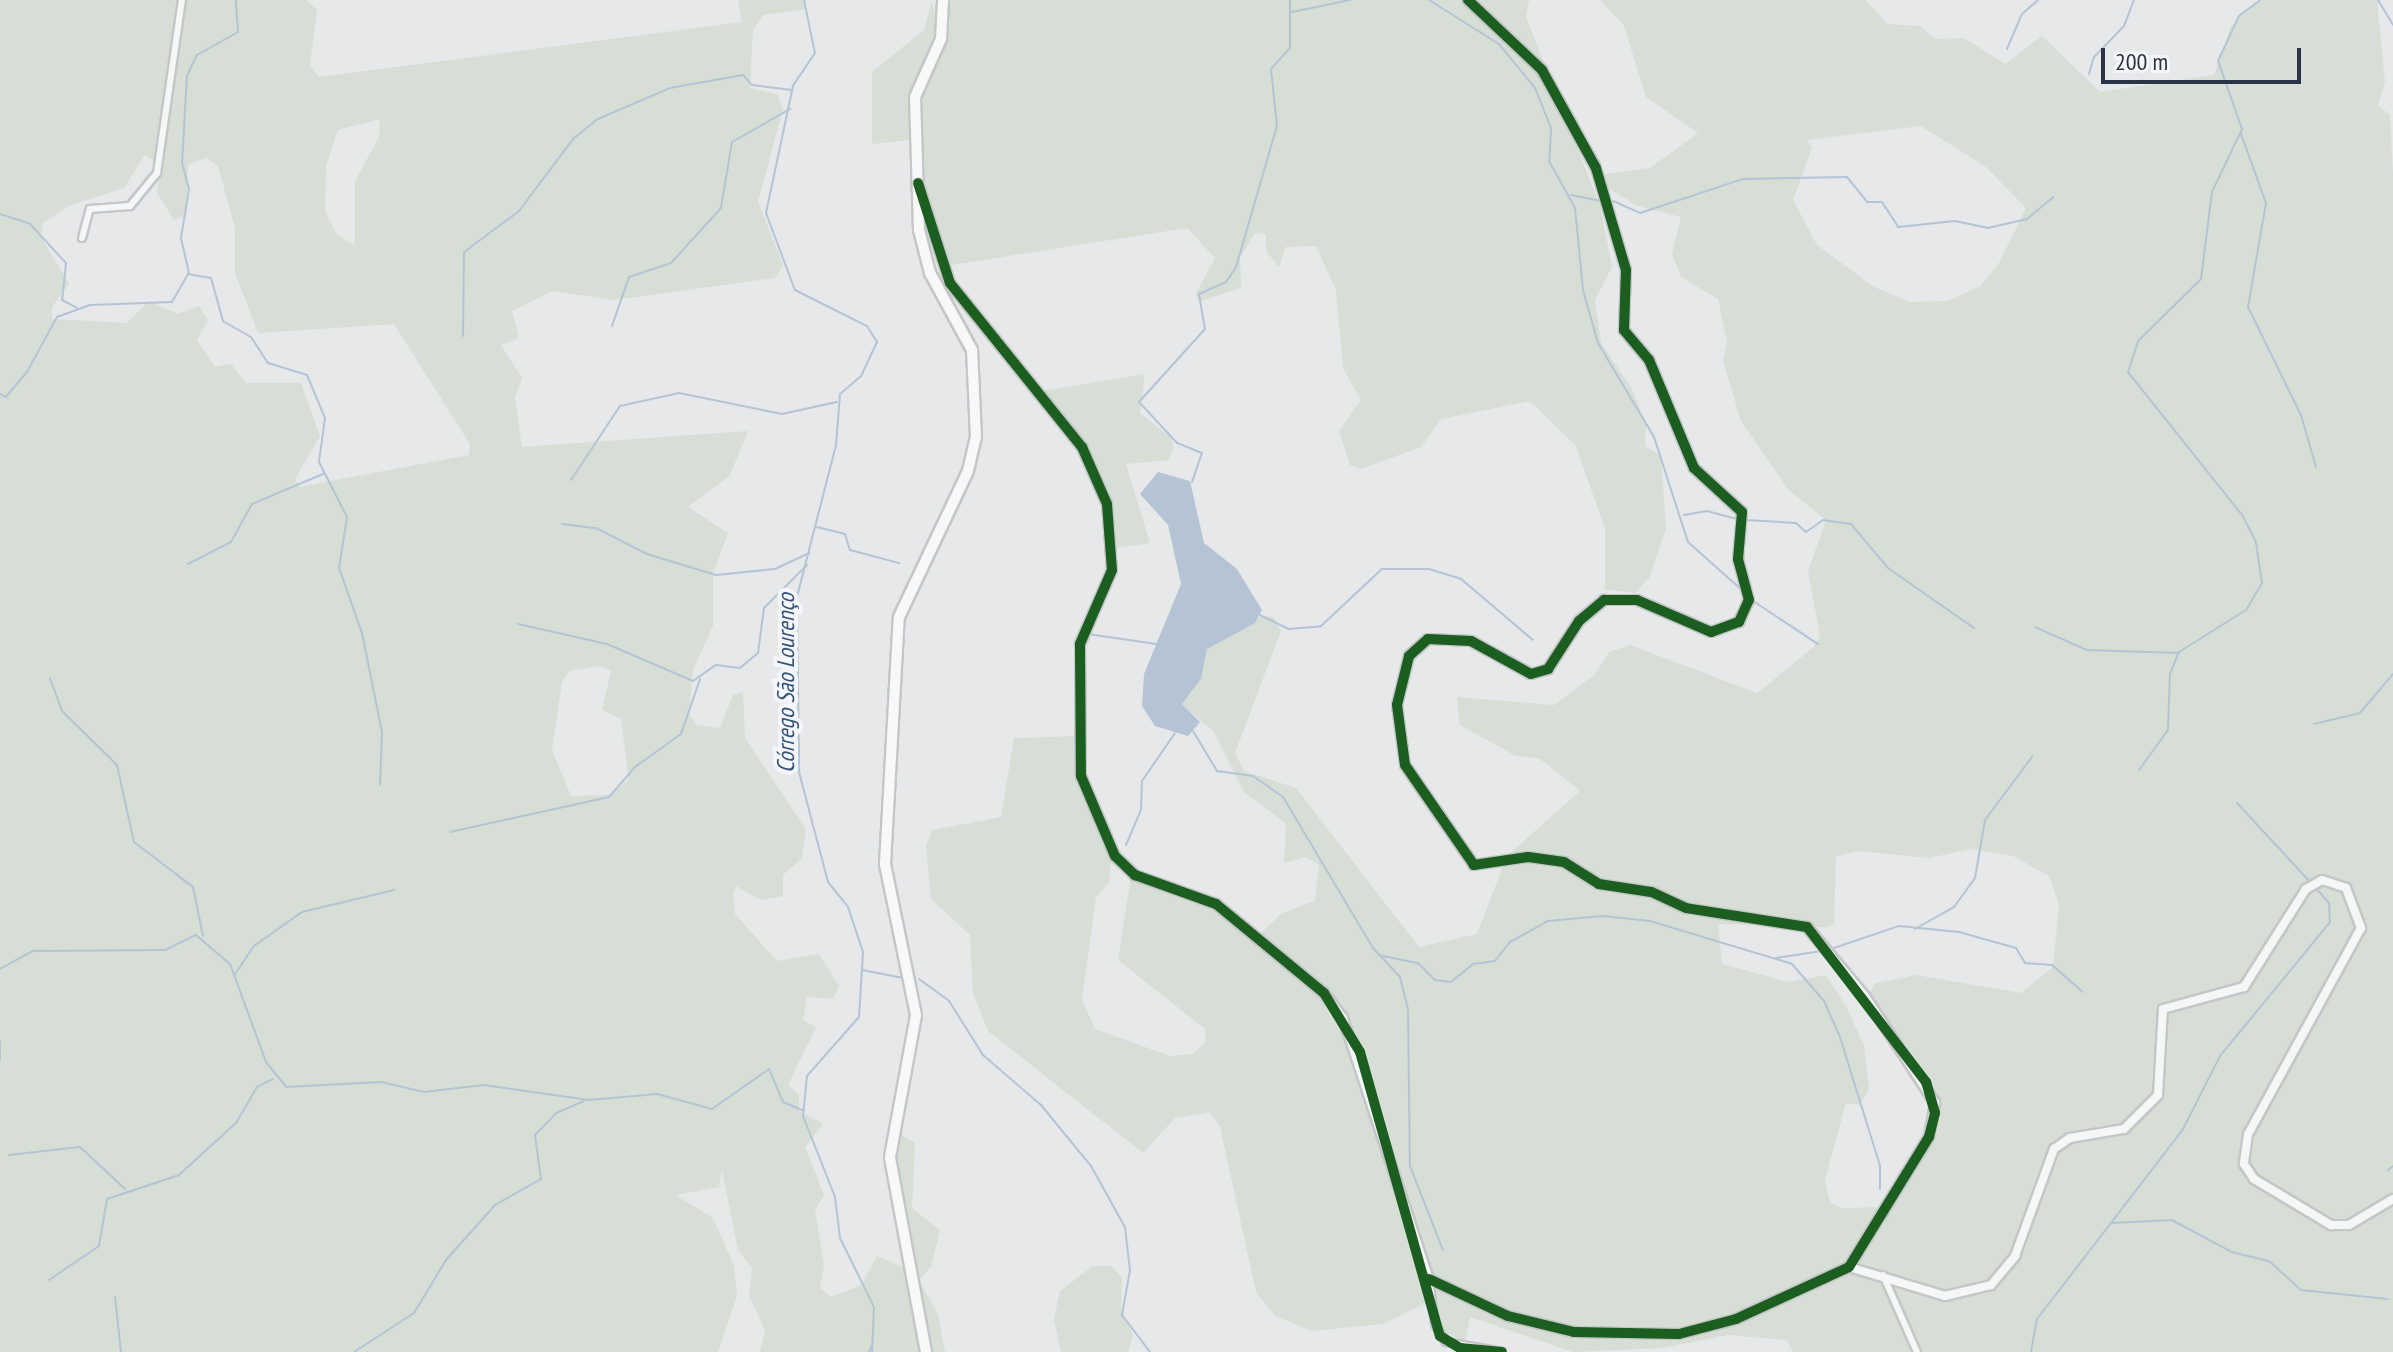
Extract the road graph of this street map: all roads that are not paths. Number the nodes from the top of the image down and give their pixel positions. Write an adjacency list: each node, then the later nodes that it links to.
1 (182, 0): 5 (street)
2 (943, 0): 4 (main road)
3 (1468, 0): 7 (street)
4 (918, 183): 9 (street); 10 (main road)
5 (82, 238)
6 (2393, 1199): 8 (street)
7 (1849, 1267): 8 (street); 9 (street)
8 (1882, 1274): 12 (street)
9 (1429, 1279): 11 (street)
10 (926, 1352)
11 (1502, 1352)
12 (1917, 1352)

